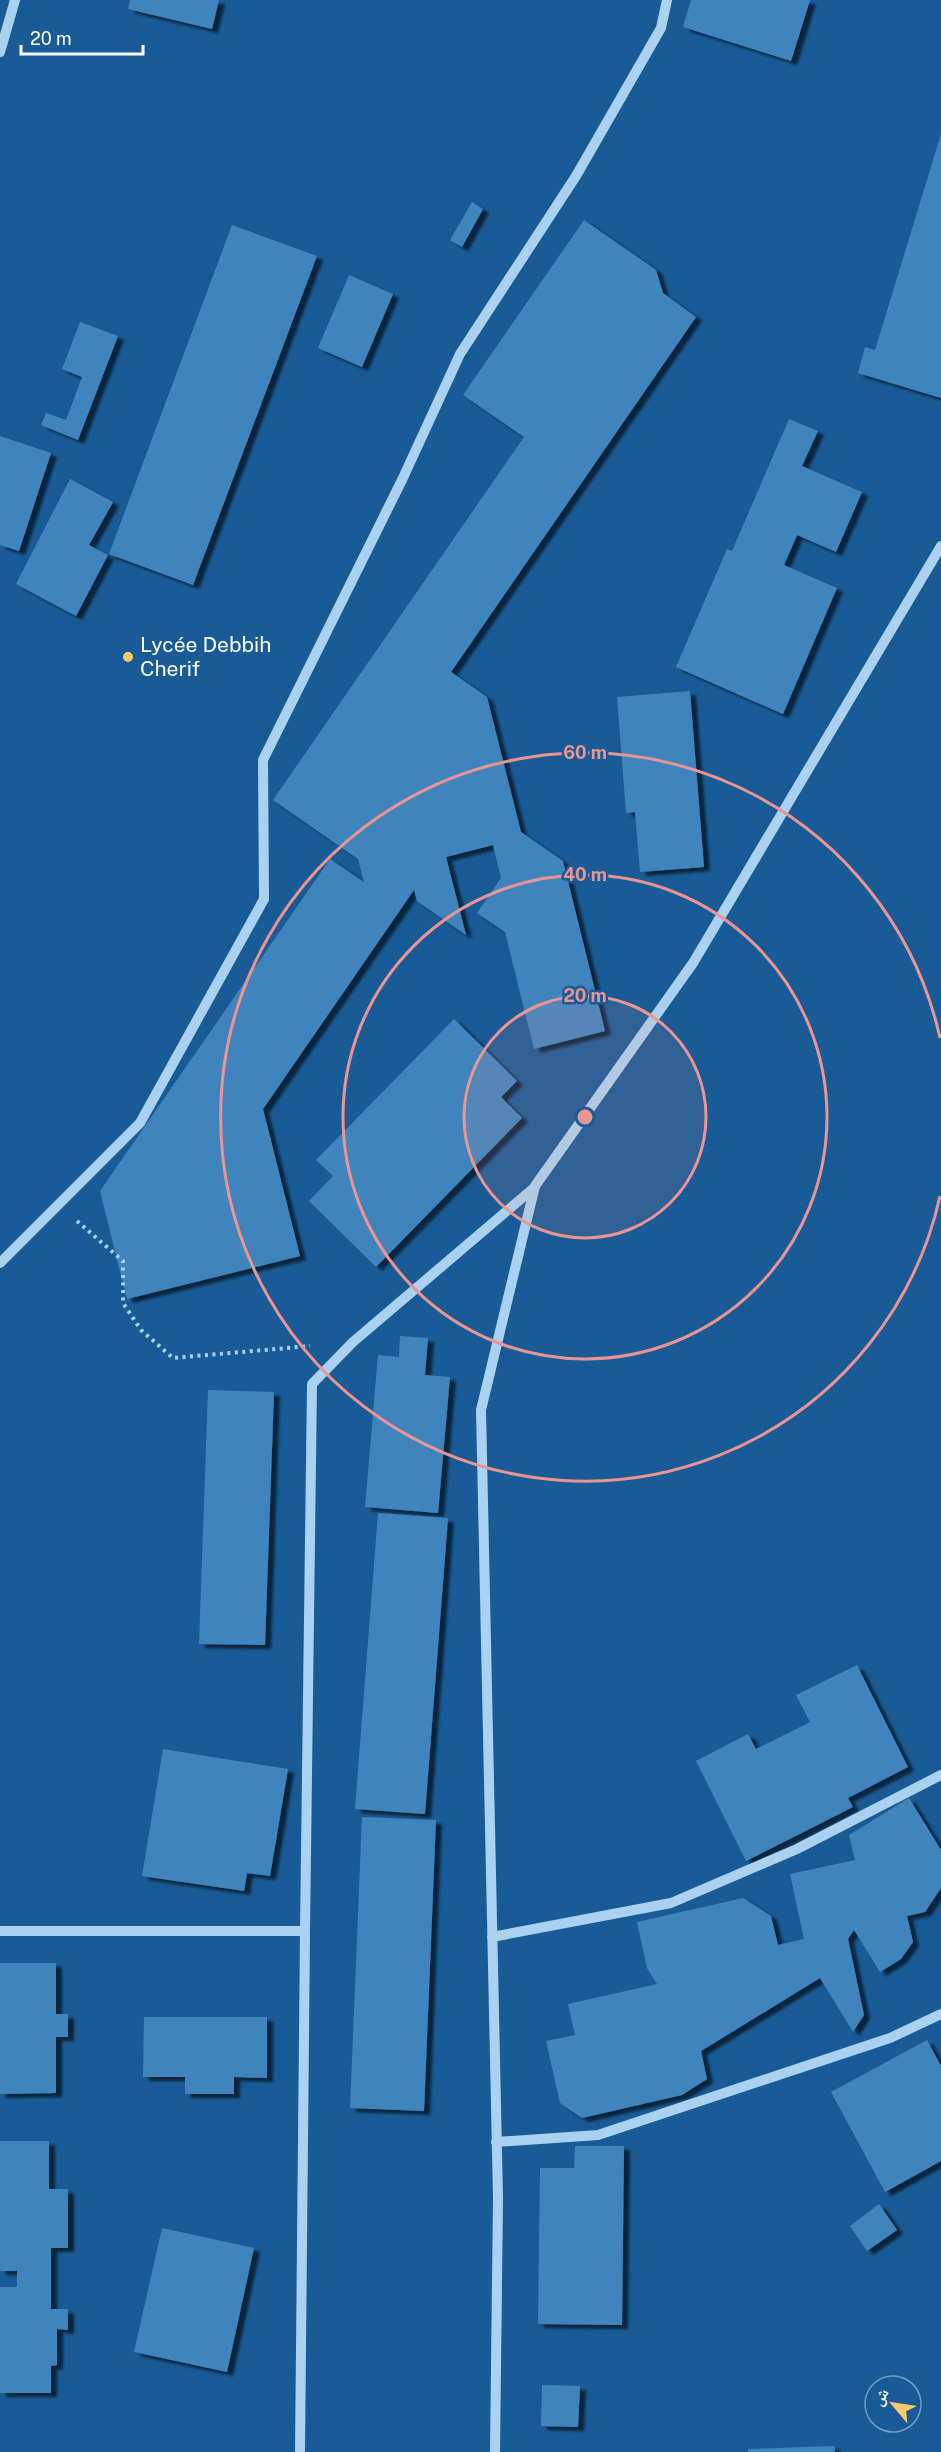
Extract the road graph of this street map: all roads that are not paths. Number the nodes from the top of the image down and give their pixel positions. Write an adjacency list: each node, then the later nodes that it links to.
1 (15, 0): 3 (street)
2 (667, 0): 6 (street)
3 (0, 52)
4 (941, 546): 5 (street)
5 (535, 1186): 9 (street); 10 (street)
6 (0, 1263)
7 (941, 1775): 10 (street)
8 (0, 1931): 9 (street)
9 (305, 1931): 13 (street)
10 (492, 1937): 12 (street)
11 (941, 2014): 12 (street)
12 (496, 2142): 14 (street)
13 (300, 2452)
14 (495, 2452)

